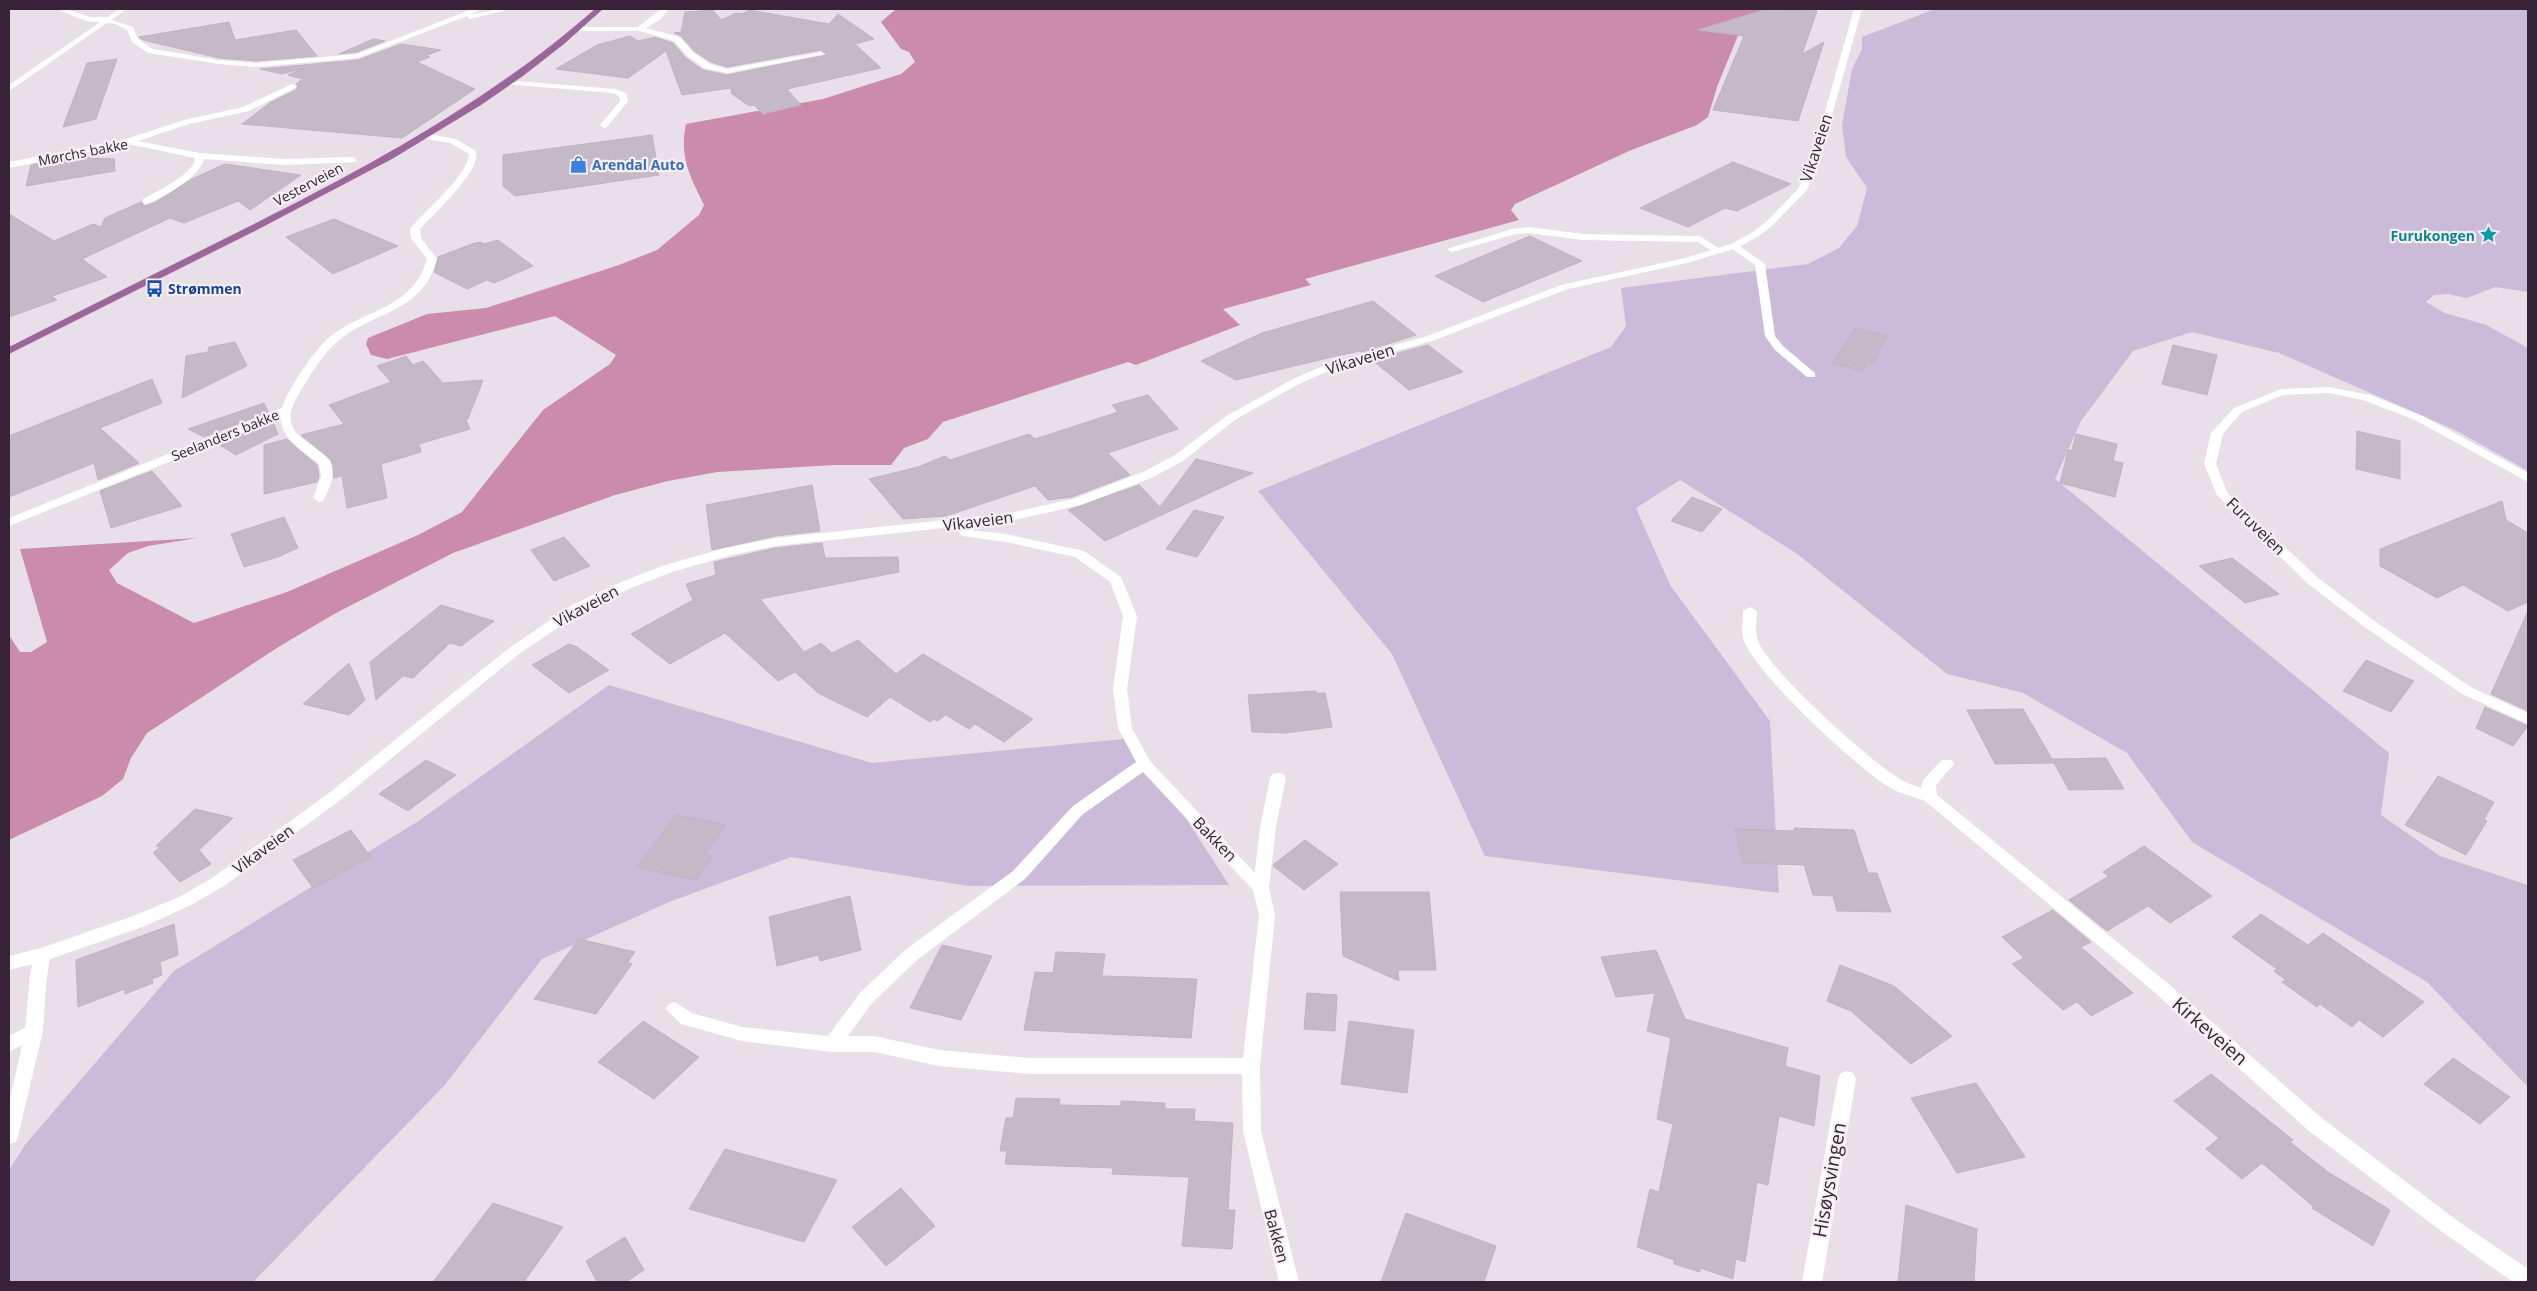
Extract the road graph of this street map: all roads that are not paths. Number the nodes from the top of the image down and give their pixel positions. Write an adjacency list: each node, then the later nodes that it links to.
1 (60, 9): 9 (street)
2 (123, 9): 9 (street)
3 (478, 9): 8 (street)
4 (507, 9): 8 (street)
5 (599, 9): 10 (main road, Vesterveien)
6 (665, 9): 11 (street)
7 (1858, 9): 23 (street, Vikaveien)
8 (454, 19): 9 (street)
9 (108, 20): 15 (street)
10 (578, 29): 11 (street); 13 (main road, Vesterveien)
11 (640, 29): 12 (street)
12 (821, 54)
13 (506, 82): 16 (street); 17 (main road, Vesterveien)
14 (292, 86): 18 (street)
15 (9, 89)
16 (604, 125)
17 (424, 136): 26 (main road, Vesterveien); 28 (street, Seelanders bakke)
18 (128, 141): 19 (street, Mørchs bakke); 21 (street, Mørchs bakke)
19 (200, 156): 20 (street, Mørchs bakke); 22 (street)
20 (353, 160)
21 (9, 165)
22 (146, 202)
23 (1734, 246): 25 (street, Vikaveien); 27 (street)
24 (1452, 249): 25 (street)
25 (1719, 252): 32 (street, Vikaveien)
26 (9, 351)
27 (1811, 375)
28 (288, 410): 30 (street); 31 (street, Seelanders bakke)
29 (2528, 478): 34 (street, Furuveien)
30 (319, 498)
31 (9, 522)
32 (957, 524): 35 (street, Bakken); 40 (street, Vikaveien)
33 (1750, 611): 38 (street, Kirkeveien)
34 (2528, 719)
35 (1144, 764): 39 (street, Bakken); 44 (street)
36 (1947, 764): 38 (street)
37 (1278, 778): 39 (street)
38 (1930, 797): 49 (street, Kirkeveien)
39 (1261, 888): 46 (street, Bakken)
40 (42, 955): 41 (street, Vikaveien); 43 (street)
41 (9, 963)
42 (675, 1009): 44 (street)
43 (34, 1030): 45 (street); 48 (street)
44 (832, 1044): 46 (street)
45 (9, 1045)
46 (1252, 1066): 50 (street, Bakken)
47 (1847, 1078): 51 (street, Hisøysvingen)
48 (9, 1136)
49 (2528, 1281)
50 (1289, 1282)
51 (1812, 1282)

